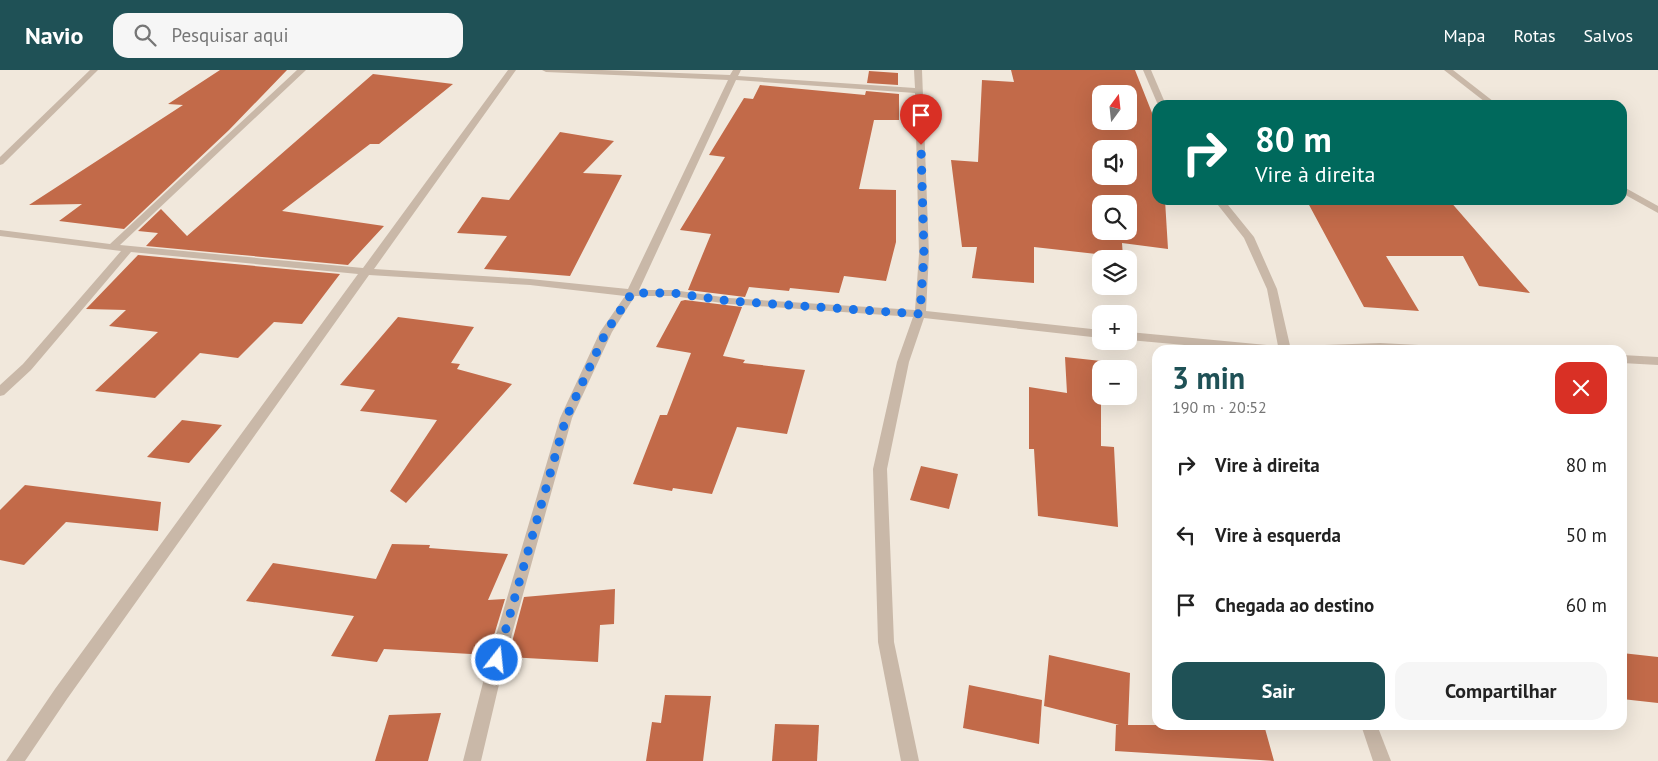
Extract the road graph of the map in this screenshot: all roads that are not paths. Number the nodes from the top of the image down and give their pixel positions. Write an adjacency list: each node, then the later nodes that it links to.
1 (94, 70): 12 (street)
2 (302, 70): 17 (street)
3 (512, 70): 19 (street)
4 (546, 70): 8 (street)
5 (918, 70): 9 (street)
6 (1147, 70): 10 (street)
7 (1448, 70): 11 (street)
8 (736, 74): 9 (street); 20 (street)
9 (919, 91): 21 (street)
10 (1160, 100)
11 (1487, 100)
12 (0, 162)
13 (1627, 192): 15 (street)
14 (1223, 205): 25 (street)
15 (1658, 210)
16 (0, 232): 17 (street)
17 (112, 247): 18 (street)
18 (128, 249): 19 (street); 28 (street)
19 (368, 272): 20 (street); 30 (street)
20 (632, 293): 21 (street); 31 (street)
21 (920, 314): 22 (street); 32 (street)
22 (1092, 333)
23 (1137, 337): 24 (street)
24 (1227, 345)
25 (1284, 345)
26 (1627, 359): 27 (street)
27 (1658, 361)
28 (0, 392)
29 (1371, 730): 33 (street)
30 (15, 761)
31 (472, 761)
32 (910, 761)
33 (1382, 761)

